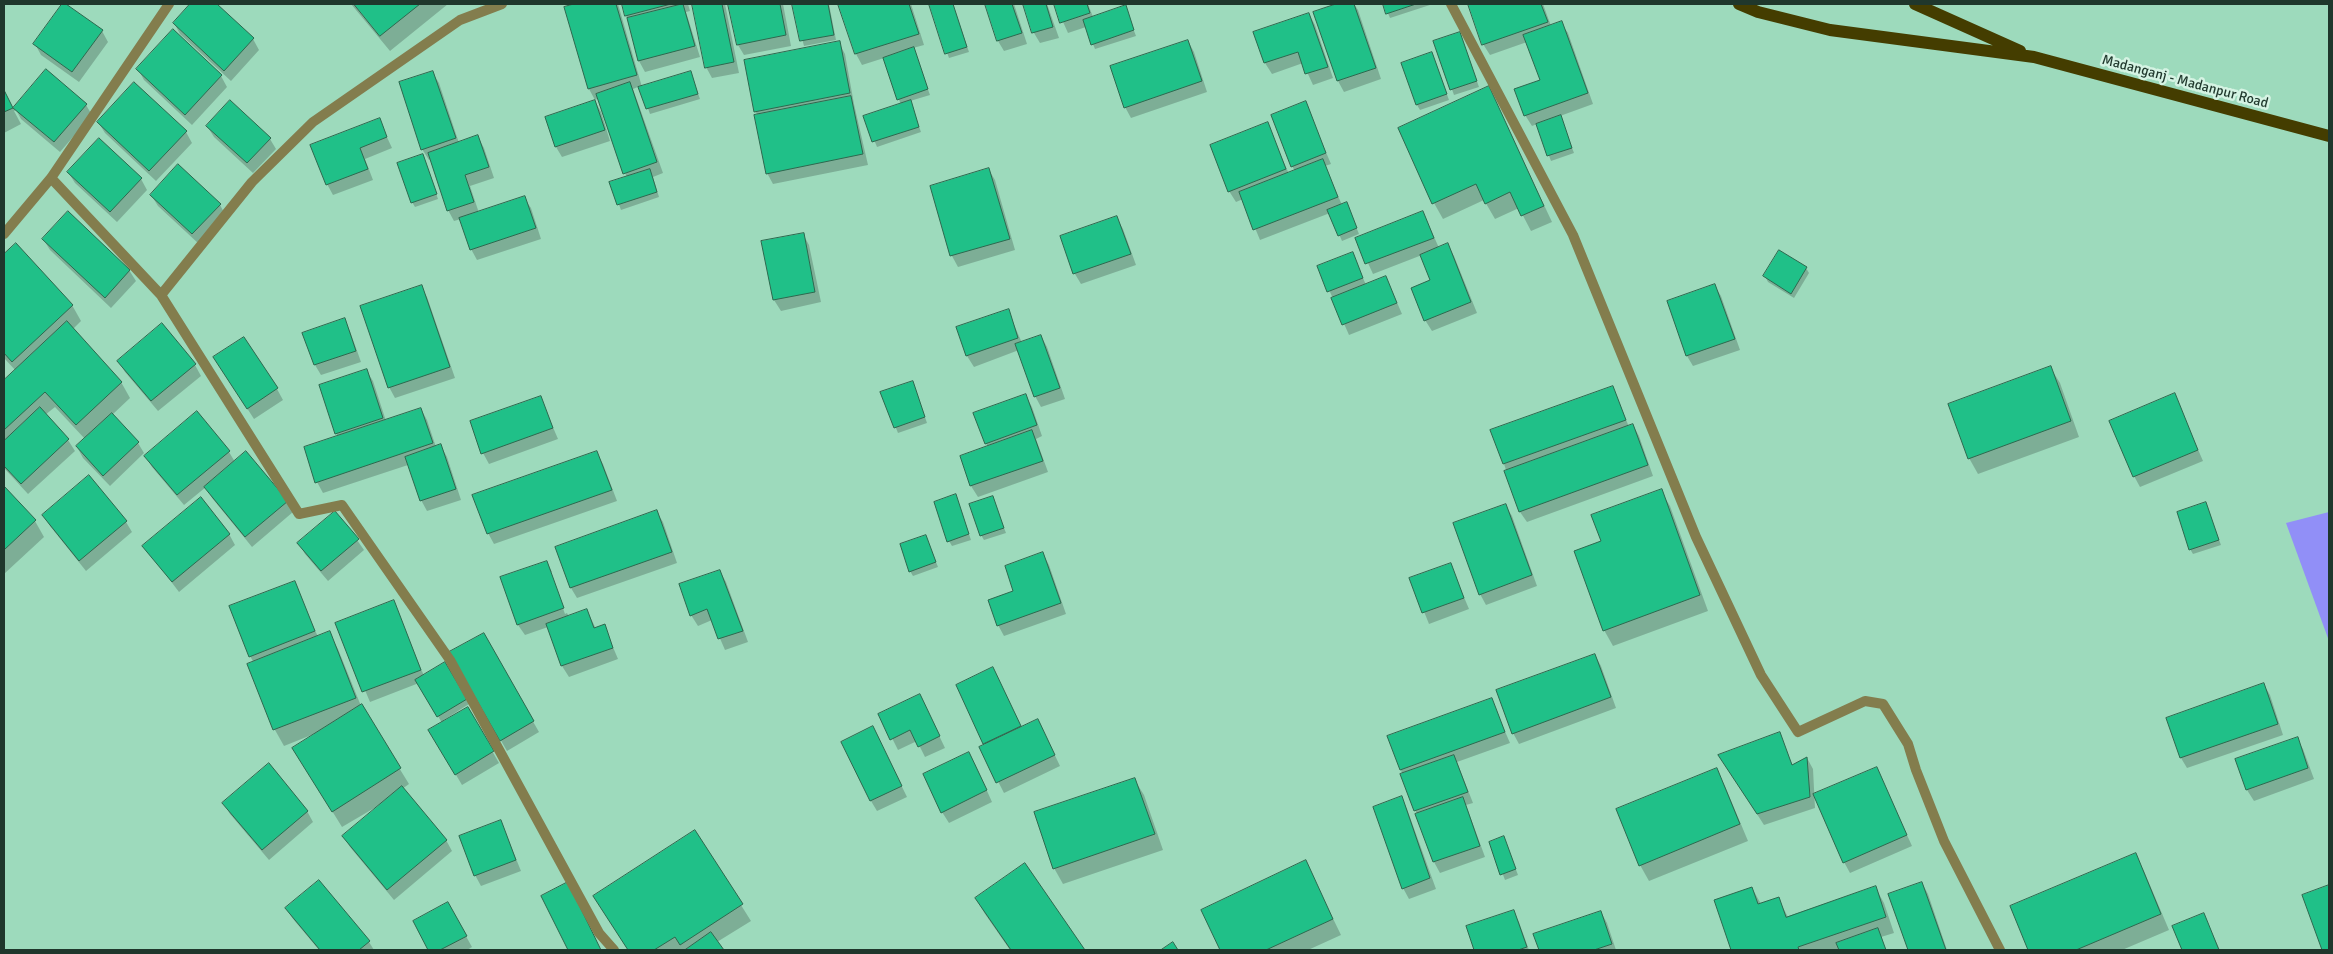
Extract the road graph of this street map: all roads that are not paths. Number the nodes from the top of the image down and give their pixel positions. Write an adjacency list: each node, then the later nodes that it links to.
1 (169, 4): 8 (street)
2 (502, 4): 10 (street)
3 (1451, 4): 12 (street)
4 (1739, 4): 6 (main road, Madanganj - Madanpur Road)
5 (1915, 4): 6 (main road, Madanganj - Madanpur Road)
6 (2034, 57): 7 (main road, Madanganj - Madanpur Road)
7 (2329, 136)
8 (51, 178): 9 (street); 10 (street)
9 (4, 234)
10 (161, 295): 11 (street)
11 (614, 950)
12 (2000, 950)

